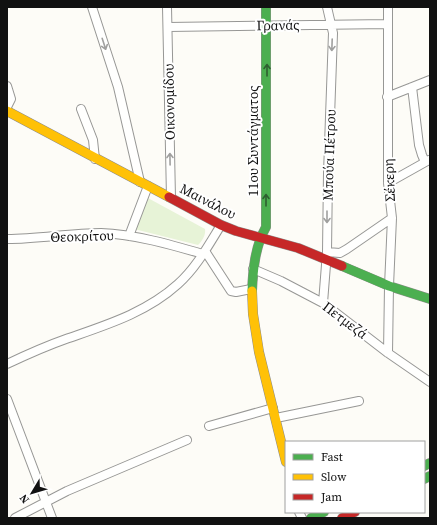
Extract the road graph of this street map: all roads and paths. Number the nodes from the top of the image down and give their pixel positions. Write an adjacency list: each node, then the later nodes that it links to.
1 (92, 7): 20 (street, one-way to 20)
2 (167, 7): 9 (street, Οικονομίδου)
3 (266, 7): 8 (street, 11ου Συντάγματος)
4 (327, 7): 6 (street, Μπούα Πέτρου)
5 (388, 7): 7 (street, Σέκερη)
6 (331, 24): 7 (street, Γρανάς); 8 (street, Γρανάς); 28 (street, Μπούα Πέτρου, one-way to 28)
7 (388, 24): 13 (street, Σέκερη)
8 (267, 25): 9 (street, Γρανάς); 25 (street, 11ου Συντάγματος, one-way to 8)
9 (168, 27): 21 (street, Οικονομίδου, one-way to 9)
10 (430, 80): 12 (street)
11 (7, 86): 14 (street)
12 (412, 87): 13 (street); 18 (street)
13 (387, 97): 19 (street, Σέκερη)
14 (7, 107)
15 (81, 109): 17 (street)
16 (7, 111): 17 (street, Μαινάλου)
17 (95, 159): 20 (street, Μαινάλου)
18 (428, 161): 19 (street)
19 (388, 183): 22 (street, Σέκερη)
20 (144, 184): 21 (street, Μαινάλου); 24 (street)
21 (171, 198): 23 (street, Μαινάλου)
22 (392, 218): 28 (street); 30 (street, Σέκερη)
23 (221, 225): 25 (street, Μαινάλου); 27 (street)
24 (129, 236): 26 (street, Θεοκρίτου); 27 (street, Θεοκρίτου)
25 (260, 237): 28 (street, Μαινάλου); 29 (street, 11ου Συντάγματος)
26 (7, 239)
27 (204, 253): 31 (street); 35 (street)
28 (327, 256): 30 (street, Μαινάλου); 33 (street, Μπούα Πέτρου)
29 (253, 269): 31 (street, 11ου Συντάγματος); 33 (street, Πετμεζά)
30 (389, 286): 32 (street, Μαινάλου); 34 (street, Σέκερη)
31 (252, 288): 39 (street, 11ου Συντάγματος)
32 (430, 299)
33 (323, 303): 34 (street, Πετμεζά)
34 (388, 353): 36 (street, Πετμεζά)
35 (7, 364)
36 (430, 382)
37 (7, 399): 44 (street)
38 (359, 401): 40 (street)
39 (273, 408): 40 (street, 11ου Συντάγματος); 41 (street)
40 (276, 418): 43 (street, 11ου Συντάγματος)
41 (209, 426)
42 (187, 440): 44 (street)
43 (285, 458)
44 (45, 502): 47 (street); 48 (street)
45 (322, 513): 49 (street)
46 (352, 513): 50 (street)
47 (15, 518)
48 (52, 518)
49 (311, 518)
50 (342, 518)

